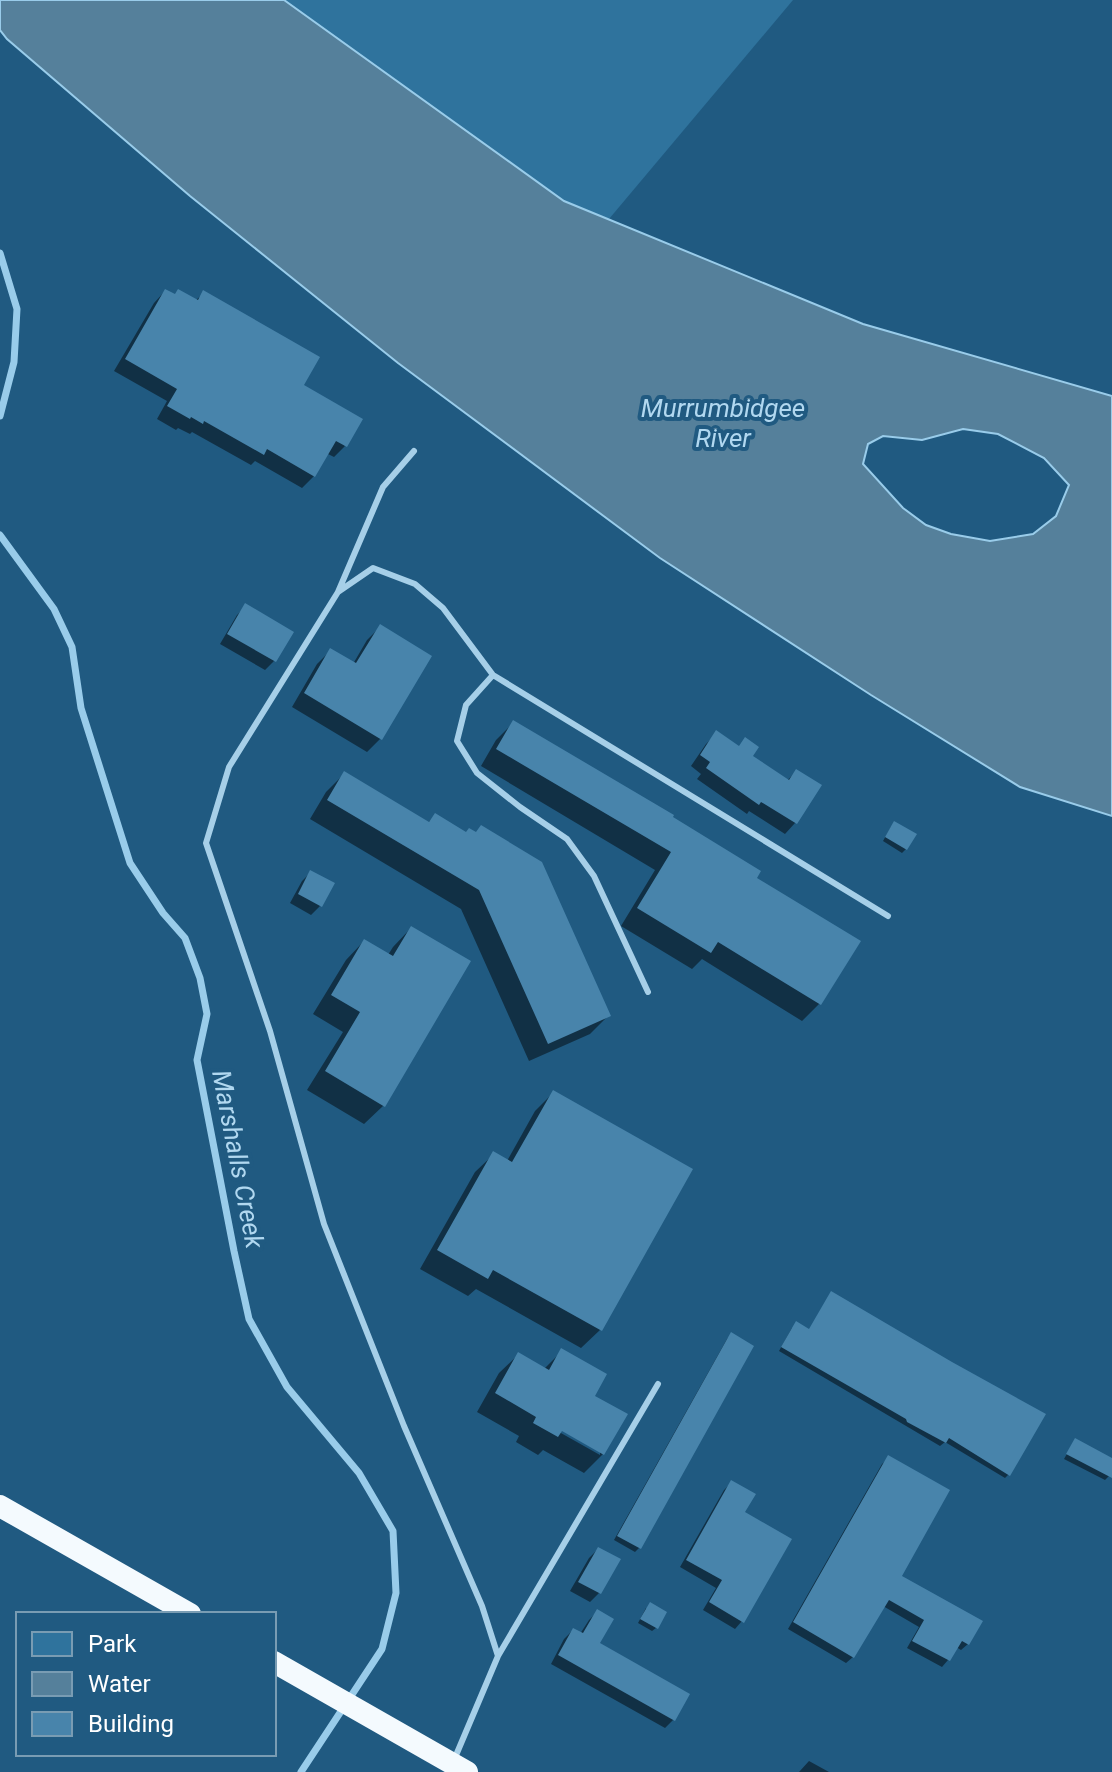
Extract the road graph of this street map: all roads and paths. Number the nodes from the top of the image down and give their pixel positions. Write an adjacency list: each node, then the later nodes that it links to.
1 (414, 451): 2 (lane)
2 (338, 592): 3 (lane); 9 (lane)
3 (493, 675): 4 (lane); 5 (lane)
4 (888, 916)
5 (648, 992)
6 (658, 1384): 9 (lane)
7 (0, 1506): 8 (highway)
8 (186, 1612)
9 (498, 1656): 11 (lane)
10 (282, 1667): 11 (highway)
11 (460, 1768)

